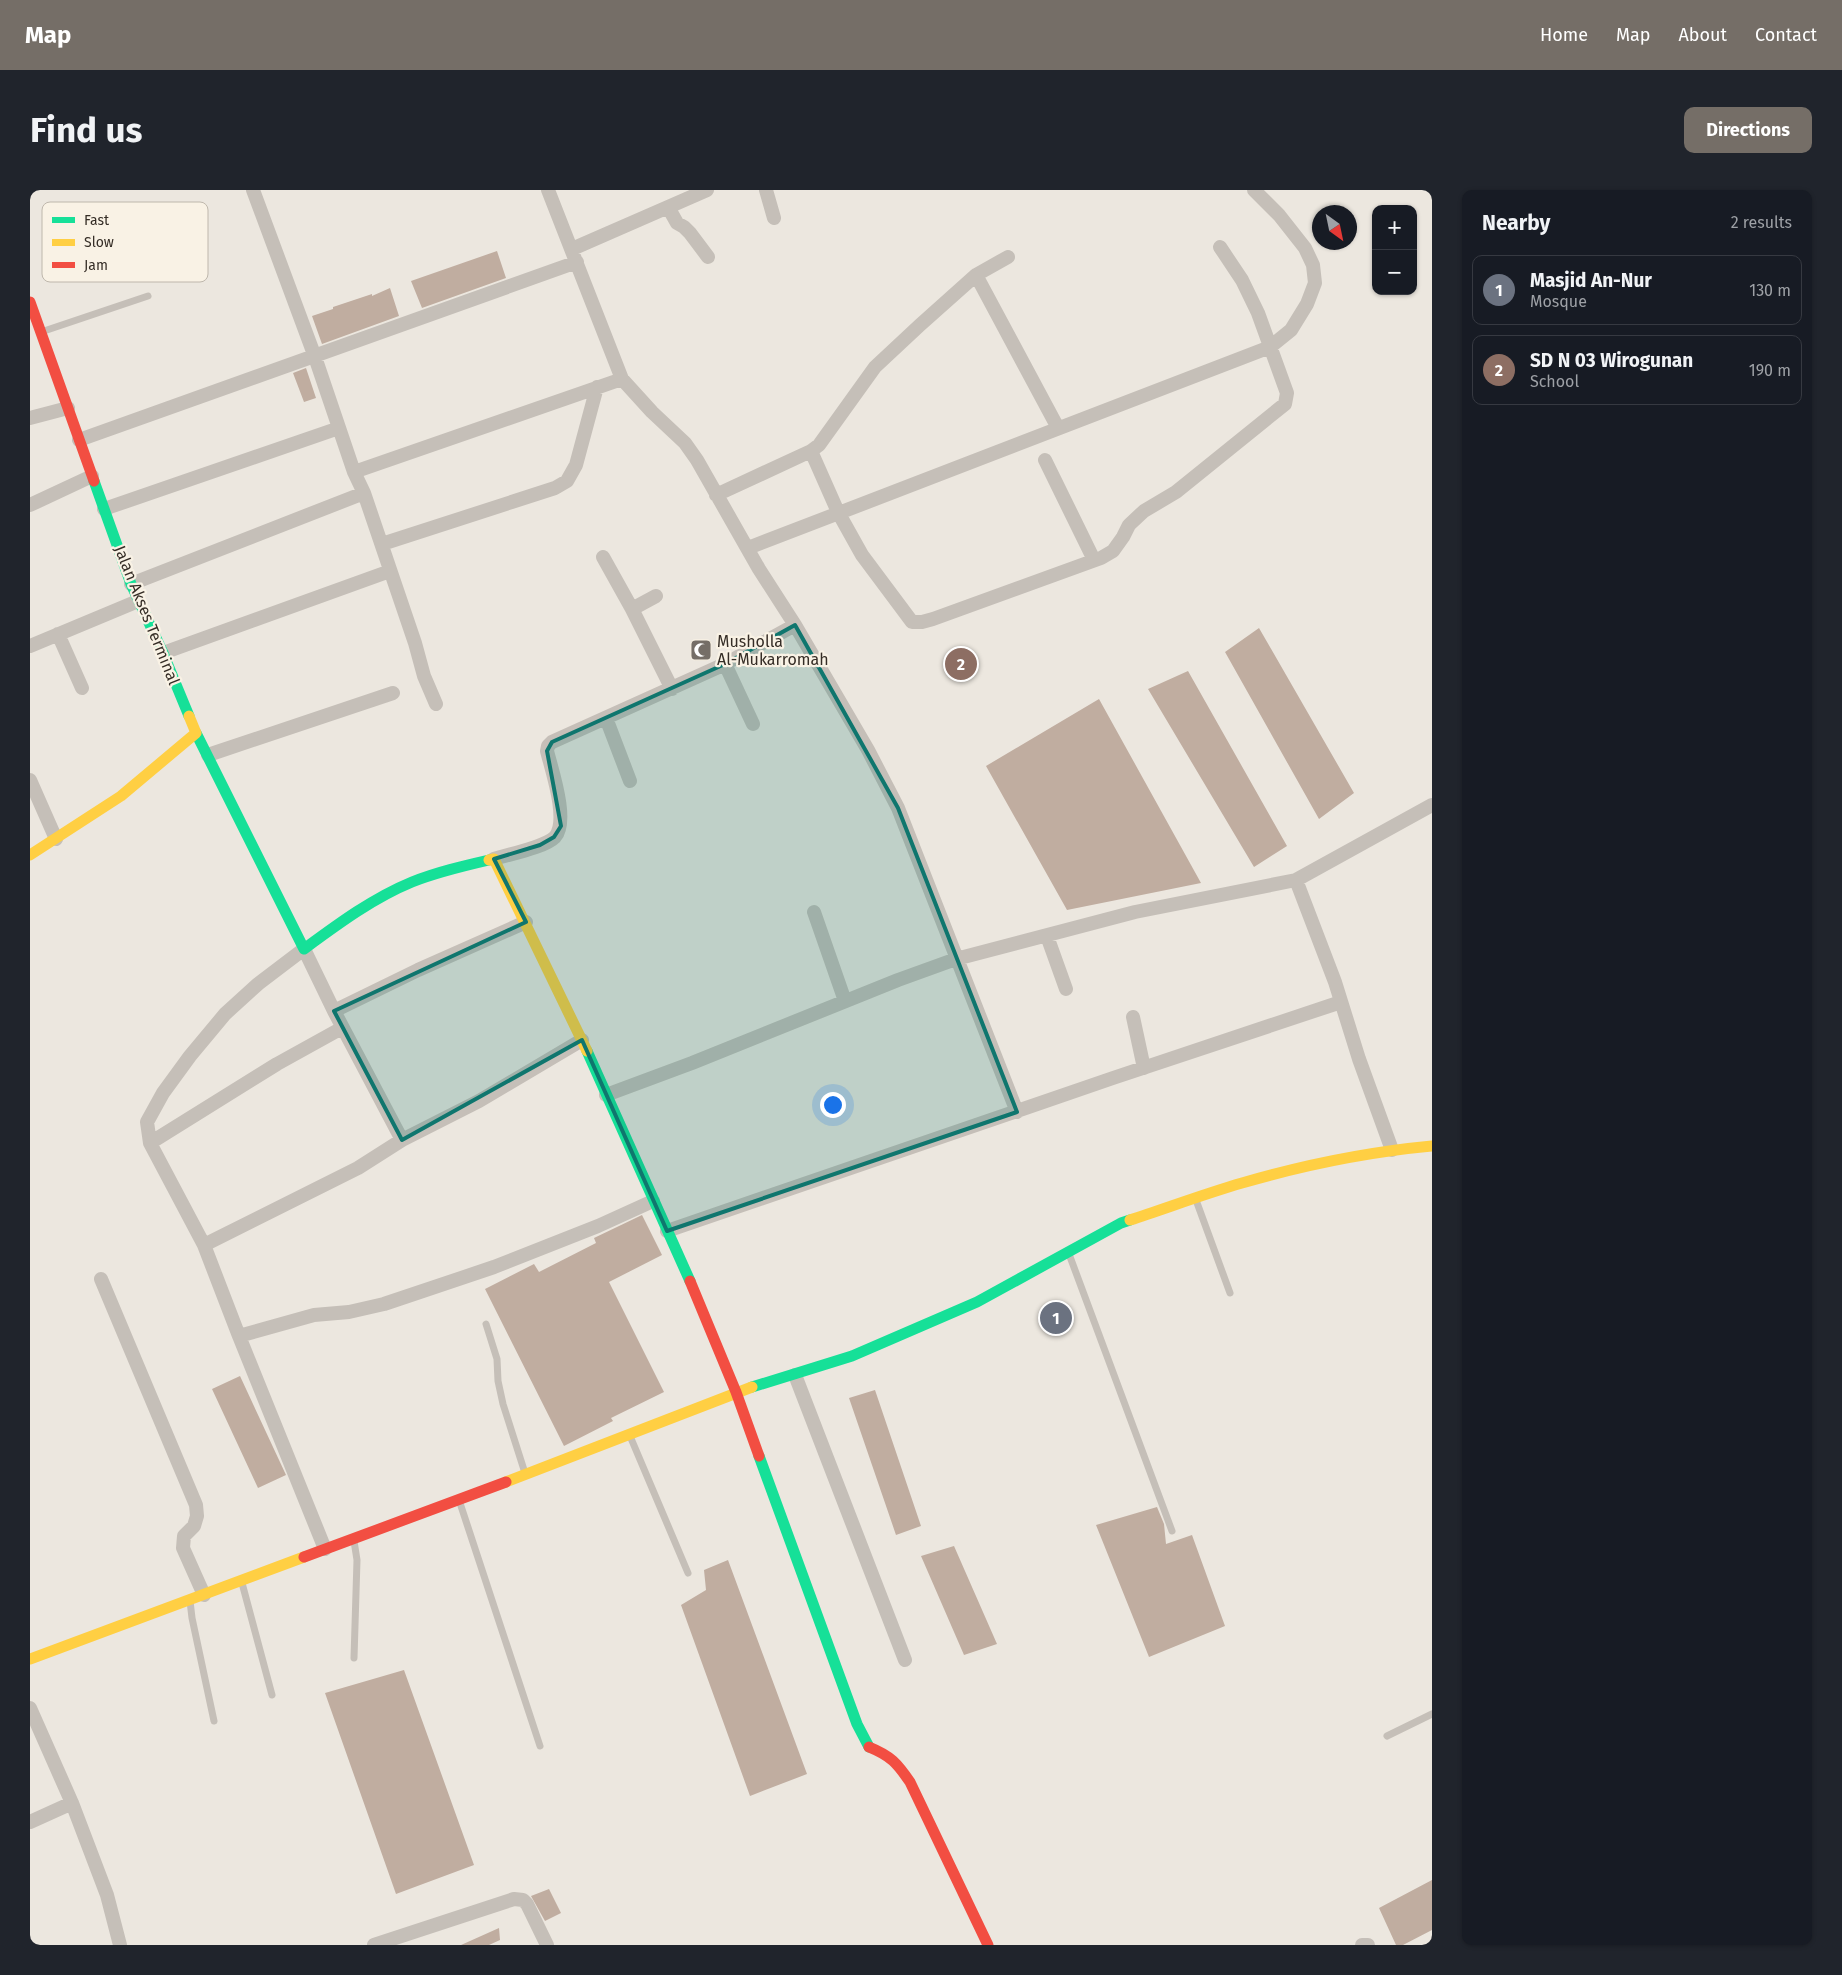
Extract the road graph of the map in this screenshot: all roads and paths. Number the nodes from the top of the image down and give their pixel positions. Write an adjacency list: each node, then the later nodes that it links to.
1 (253, 190): 17 (street)
2 (548, 190): 9 (street)
3 (707, 190): 6 (street)
4 (766, 190): 7 (street)
5 (1254, 190): 16 (street)
6 (668, 207): 9 (street); 10 (street)
7 (774, 218)
8 (1220, 246): 16 (street)
9 (574, 255): 17 (street); 18 (street)
10 (708, 257)
11 (1008, 257): 12 (street)
12 (976, 275): 23 (street); 25 (street)
13 (148, 296): 15 (lane)
14 (30, 302): 15 (street, Jalan Akses Terminal)
15 (41, 332): 20 (street, Jalan Akses Terminal)
16 (1270, 347): 23 (street); 37 (street)
17 (315, 356): 22 (street); 24 (street)
18 (622, 379): 19 (street); 30 (street)
19 (598, 388): 27 (street); 34 (street)
20 (68, 408): 21 (street); 24 (street, Jalan Akses Terminal)
21 (30, 418)
22 (339, 428): 27 (street); 32 (street)
23 (1058, 428): 33 (street)
24 (79, 440): 28 (street, Jalan Akses Terminal)
25 (811, 451): 30 (street); 33 (street)
26 (1045, 460): 37 (street)
27 (354, 472): 29 (street)
28 (92, 476): 31 (street); 32 (street, Jalan Akses Terminal)
29 (364, 493): 34 (street); 39 (street)
30 (716, 495): 35 (street)
31 (30, 505)
32 (104, 509): 39 (street, Jalan Akses Terminal)
33 (838, 512): 35 (street); 37 (street)
34 (382, 544): 38 (street)
35 (748, 548): 43 (street)
36 (603, 557): 42 (street)
37 (1094, 560)
38 (390, 571): 46 (street); 51 (street)
39 (131, 584): 41 (street, Jalan Akses Terminal)
40 (656, 596): 42 (street)
41 (138, 602): 44 (street); 46 (street, Jalan Akses Terminal)
42 (632, 609): 49 (street)
43 (795, 625): 47 (street); 67 (street)
44 (58, 634): 45 (street); 48 (street)
45 (30, 646)
46 (163, 653): 54 (street, Jalan Akses Terminal)
47 (725, 664): 49 (street); 53 (street)
48 (82, 688)
49 (672, 689): 52 (street)
50 (393, 693): 55 (street)
51 (436, 704)
52 (606, 718): 57 (street); 61 (street)
53 (753, 724)
54 (196, 733): 55 (street, Jalan Akses Terminal); 59 (street)
55 (208, 755): 66 (street, Jalan Akses Terminal)
56 (30, 780): 59 (street)
57 (630, 781)
58 (1432, 805): 62 (street)
59 (56, 839): 60 (street)
60 (30, 854)
61 (494, 859): 64 (street); 66 (street)
62 (1296, 880): 65 (street); 70 (street)
63 (814, 912): 69 (street)
64 (526, 922): 71 (street); 74 (street)
65 (1047, 936): 67 (street); 68 (street)
66 (302, 944): 71 (street); 79 (street)
67 (956, 959): 69 (street); 77 (street)
68 (1066, 989)
69 (845, 1001): 76 (street)
70 (1341, 1002): 75 (street); 81 (street)
71 (334, 1011): 73 (street)
72 (1133, 1017): 75 (street)
73 (342, 1028): 78 (street); 79 (street)
74 (582, 1040): 76 (street); 78 (street)
75 (1144, 1068): 77 (street)
76 (606, 1095): 83 (street)
77 (1017, 1112): 84 (street)
78 (402, 1140): 85 (street)
79 (150, 1143): 85 (street)
80 (1432, 1146): 81 (street)
81 (1392, 1150): 82 (street)
82 (1195, 1197): 86 (street); 88 (lane)
83 (653, 1201): 84 (street); 90 (street)
84 (666, 1231): 92 (street)
85 (204, 1245): 90 (street)
86 (1068, 1252): 91 (street); 96 (lane)
87 (101, 1279): 101 (street)
88 (1230, 1293)
89 (486, 1324): 94 (lane)
90 (239, 1336): 98 (street)
91 (795, 1375): 92 (street); 105 (street)
92 (736, 1392): 93 (street); 117 (street)
93 (629, 1433): 94 (street); 99 (lane)
94 (526, 1474): 95 (street)
95 (459, 1500): 97 (street); 111 (lane)
96 (1172, 1531)
97 (354, 1538): 98 (street); 103 (lane)
98 (325, 1549): 100 (street)
99 (688, 1573)
100 (242, 1581): 101 (street); 106 (lane)
101 (204, 1595): 102 (street)
102 (190, 1600): 104 (street); 109 (lane)
103 (354, 1658)
104 (30, 1659)
105 (905, 1660)
106 (272, 1695)
107 (30, 1708): 112 (street)
108 (1432, 1714): 110 (lane)
109 (214, 1721)
110 (1388, 1736)
111 (540, 1746)
112 (72, 1803): 113 (street); 114 (street)
113 (30, 1822)
114 (120, 1945)
115 (374, 1945): 116 (street)
116 (547, 1945)
117 (988, 1945)
118 (1362, 1945): 119 (street)
119 (1368, 1945)

